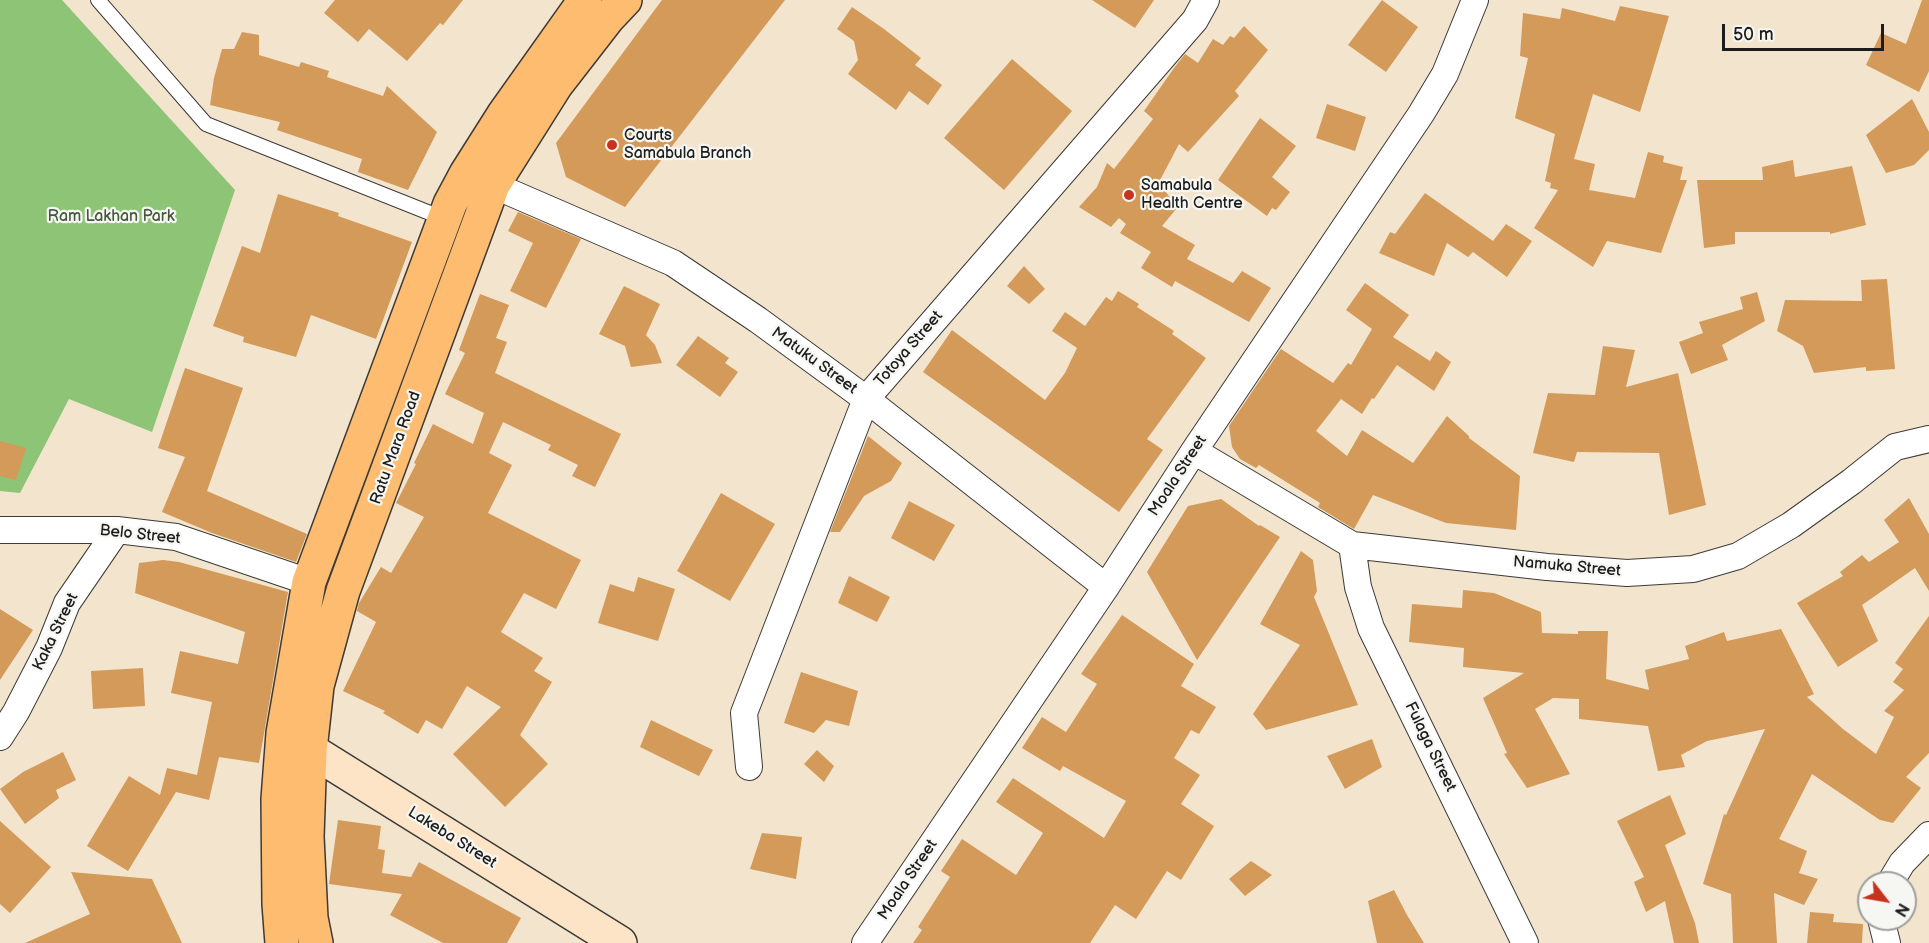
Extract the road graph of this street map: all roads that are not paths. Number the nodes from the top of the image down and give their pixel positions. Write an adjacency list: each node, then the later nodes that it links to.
1 (98, 0): 7 (lane)
2 (585, 0): 7 (highway, Ratu Mara Road)
3 (625, 0): 6 (highway, Ratu Mara Road)
4 (1206, 0): 8 (street, Totoya Street)
5 (1475, 0): 10 (street, Moala Street)
6 (493, 185): 8 (street, Matuku Street); 16 (highway, Ratu Mara Road)
7 (445, 219): 14 (highway, Ratu Mara Road)
8 (866, 399): 15 (street, Matuku Street); 19 (street, Totoya Street)
9 (1929, 439): 13 (street, Namuka Street)
10 (1194, 451): 13 (street, Namuka Street); 15 (street, Moala Street)
11 (0, 530): 12 (street, Belo Street)
12 (117, 530): 14 (street, Belo Street); 17 (street, Kaka Street)
13 (1352, 545): 26 (street, Fulaga Street)
14 (309, 582): 16 (highway); 18 (highway, Ratu Mara Road)
15 (1106, 587): 25 (street, Moala Street)
16 (343, 591): 18 (highway, Ratu Mara Road)
17 (0, 737)
18 (297, 742): 22 (highway, Ratu Mara Road); 23 (highway, Ratu Mara Road); 24 (main road, Lakeba Street)
19 (749, 767)
20 (1929, 835): 21 (street)
21 (1897, 871)
22 (282, 943)
23 (316, 943)
24 (620, 943)
25 (865, 943)
26 (1525, 943)

